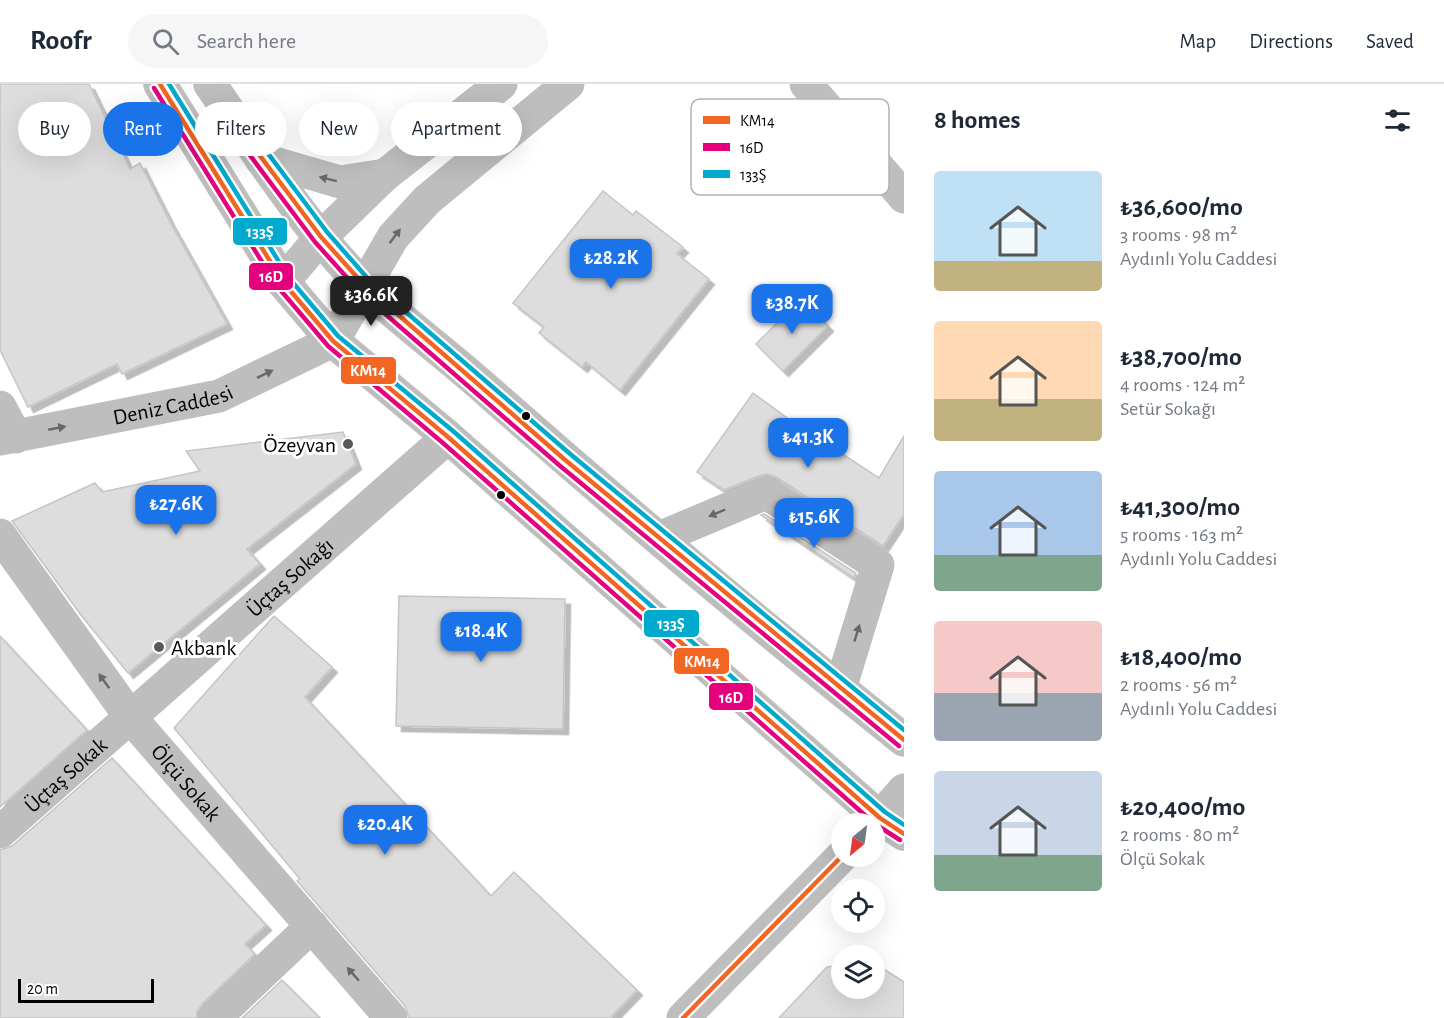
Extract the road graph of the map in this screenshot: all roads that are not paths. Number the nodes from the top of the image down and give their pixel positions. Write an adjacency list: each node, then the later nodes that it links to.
1 (160, 84): 12 (main road)
2 (210, 84): 7 (main road)
3 (501, 84): 8 (street)
4 (568, 84): 13 (street, one-way to 4)
5 (806, 84): 6 (street)
6 (819, 99)
7 (261, 159): 8 (street, one-way to 7); 11 (main road)
8 (385, 175): 11 (street)
9 (889, 180): 10 (street)
10 (904, 197)
11 (321, 237): 12 (street); 13 (main road)
12 (283, 282): 14 (main road)
13 (365, 286): 14 (street); 19 (main road)
14 (333, 341): 16 (main road); 17 (street, Deniz Caddesi, one-way to 14)
15 (0, 407): 17 (street)
16 (448, 437): 21 (street, Üçtaş Sokağı); 24 (main road)
17 (8, 438)
18 (0, 536): 21 (street, Ölçü Sokak, one-way to 18)
19 (659, 538): 20 (main road); 20 (street, one-way to 19)
20 (840, 689): 22 (main road)
21 (131, 718): 25 (street, Üçtaş Sokak); 27 (street, Ölçü Sokak)
22 (904, 740)
23 (904, 790): 24 (street)
24 (891, 824)
25 (0, 832)
26 (831, 867): 30 (street)
27 (312, 926): 28 (street); 29 (street, Ölçü Sokak, one-way to 27)
28 (215, 1018)
29 (391, 1018)
30 (683, 1018)

